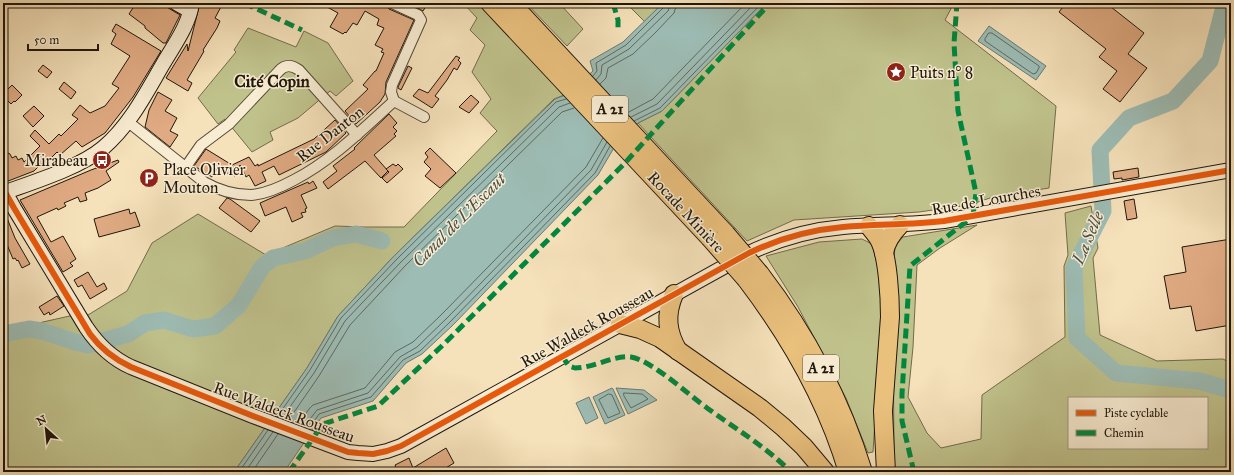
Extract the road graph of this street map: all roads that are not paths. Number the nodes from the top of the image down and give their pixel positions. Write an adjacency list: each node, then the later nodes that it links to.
1 (176, 3): 5 (street)
2 (392, 3): 7 (street)
3 (490, 3): 6 (highway, Rocade Minière / A 21)
4 (511, 3): 6 (highway, Rocade Minière / A 21)
5 (191, 7): 9 (street)
6 (542, 47): 18 (highway, Rocade Minière / A 21, bridge)
7 (394, 101): 8 (street); 10 (street, Rue Danton)
8 (424, 117)
9 (127, 121): 11 (street, Rue Danton); 13 (street)
10 (357, 135): 11 (street, Rue Danton); 11 (street)
11 (185, 168)
12 (1231, 170): 14 (street, Rue de Lourches)
13 (4, 192): 20 (street, Rue Waldeck Rousseau)
14 (900, 225): 15 (street, Rue de Lourches); 16 (highway)
15 (869, 226): 16 (highway); 17 (street, Rue de Lourches)
16 (884, 253): 25 (highway)
17 (746, 254): 19 (street, Rue Waldeck Rousseau)
18 (753, 276): 23 (highway, Rocade Minière / A 21); 24 (highway, Rocade Minière / A 21)
19 (674, 294): 20 (street, Rue Waldeck Rousseau); 21 (highway)
20 (620, 324): 21 (highway)
21 (679, 353): 22 (highway)
22 (825, 472)
23 (848, 472)
24 (863, 472)
25 (886, 472)

